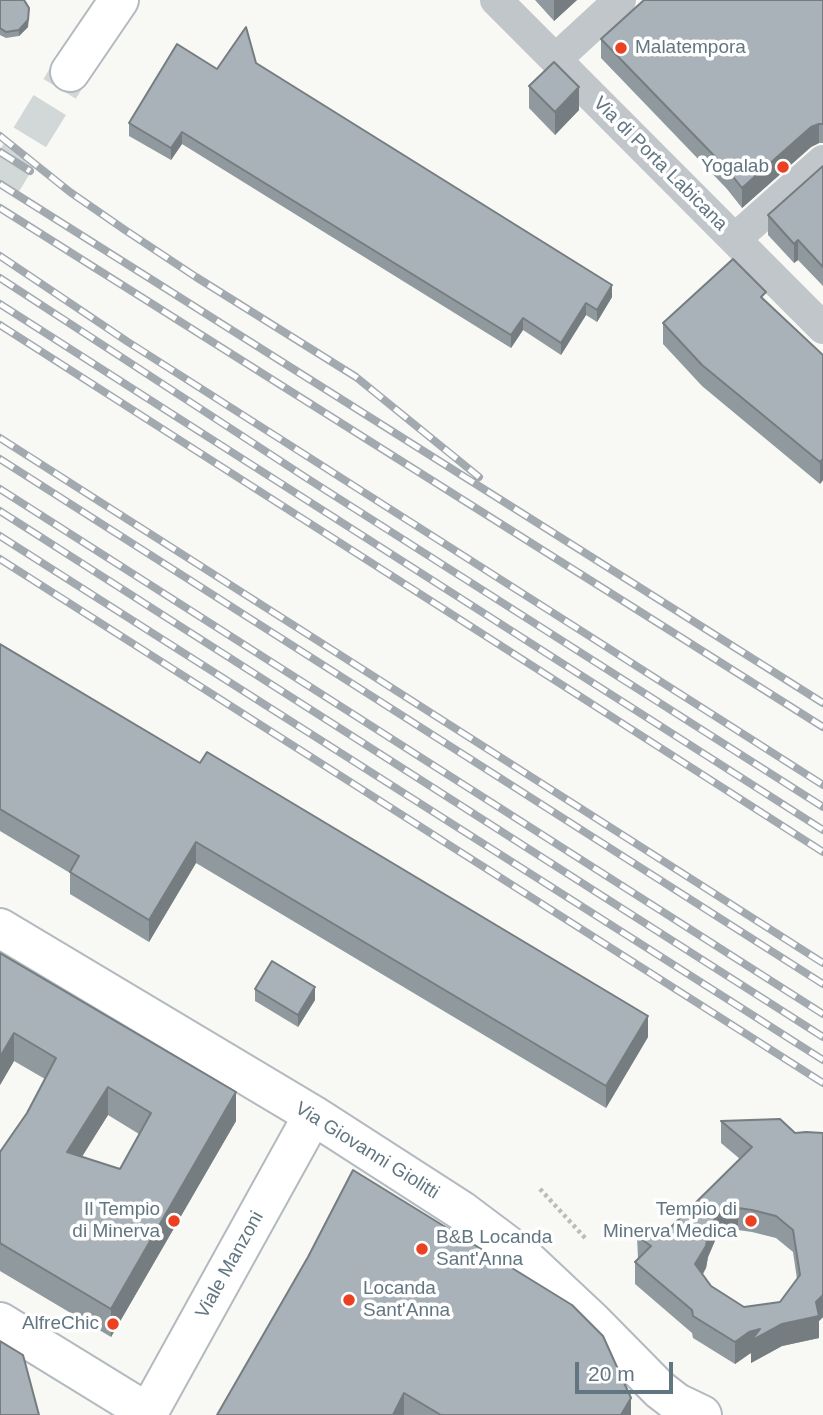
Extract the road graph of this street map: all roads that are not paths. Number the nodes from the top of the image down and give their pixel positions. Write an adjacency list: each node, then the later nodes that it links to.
1 (119, 0): 5 (main road)
2 (496, 0): 4 (street, Via di Porta Labicana)
3 (620, 0): 4 (street)
4 (556, 59): 7 (street, Via di Porta Labicana)
5 (70, 72)
6 (823, 161): 7 (street)
7 (735, 239): 8 (street, Via di Porta Labicana)
8 (823, 328)
9 (0, 928): 10 (main road, Via Giovanni Giolitti)
10 (313, 1115): 12 (main road, Via Giovanni Giolitti); 13 (main road, Viale Manzoni)
11 (0, 1322): 13 (main road)
12 (683, 1411)
13 (147, 1414)

